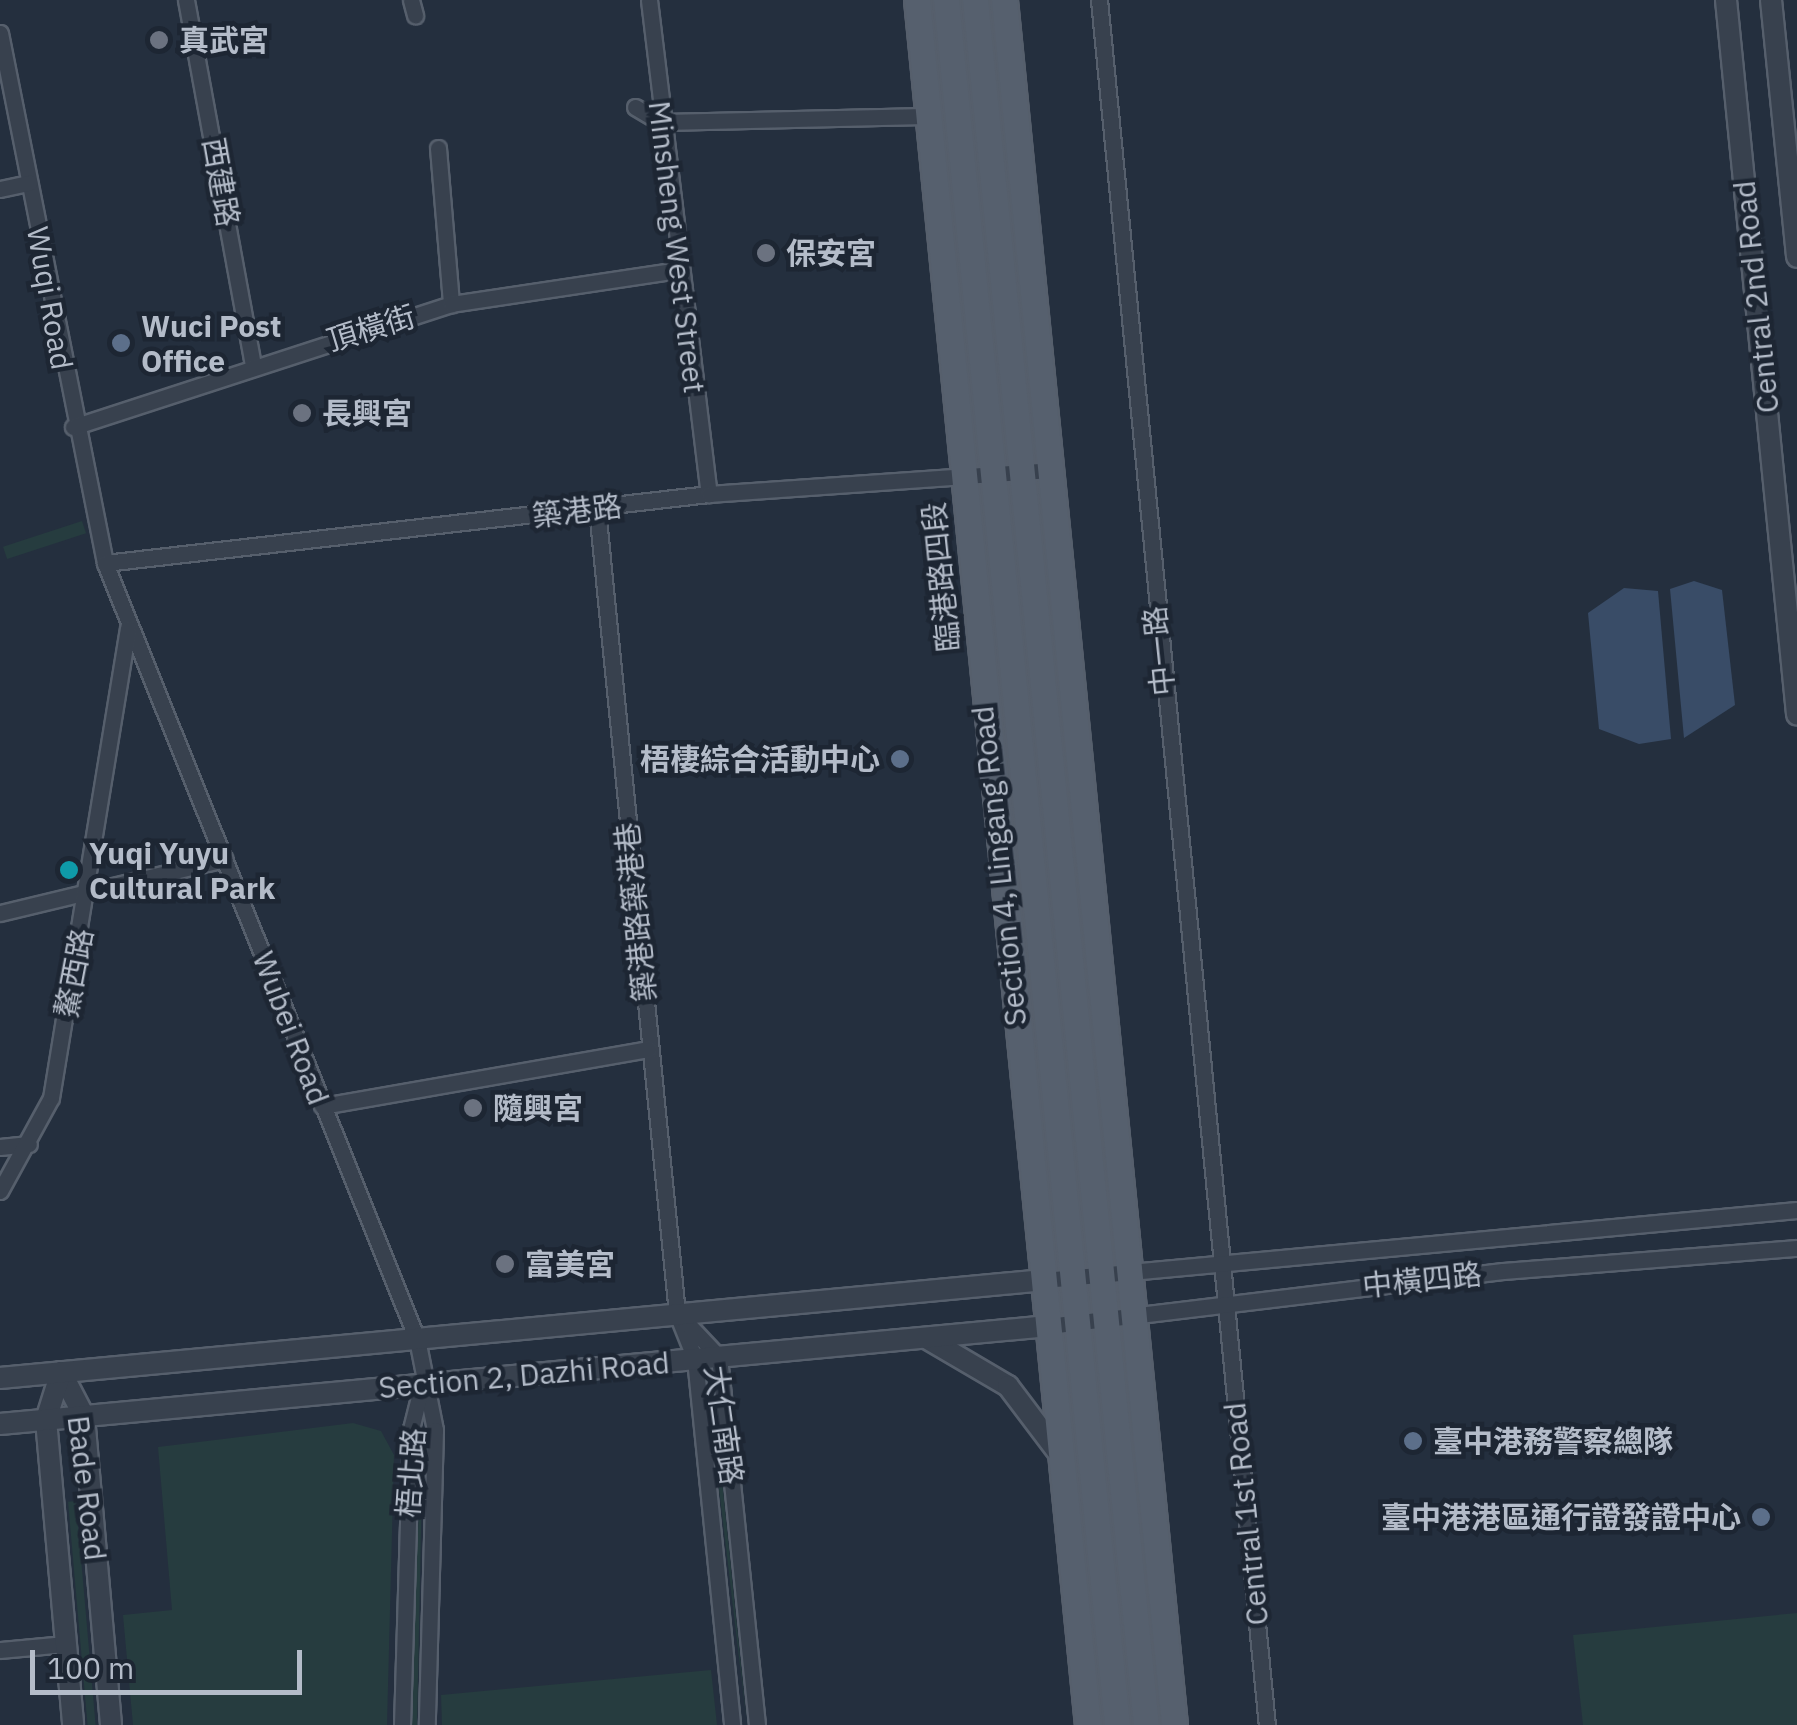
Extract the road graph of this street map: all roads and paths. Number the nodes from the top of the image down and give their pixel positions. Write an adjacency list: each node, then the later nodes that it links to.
1 (186, 0): 20 (street, 西建路)
2 (650, 0): 13 (street, Minsheng West Street)
3 (916, 0): 12 (main road, 臨港路四段)
4 (946, 0): 24 (main road, Section 4, Lingang Road)
5 (975, 0): 23 (main road, Section 4, Lingang Road)
6 (1004, 0): 22 (main road)
7 (1098, 0): 41 (street, 中一路)
8 (1726, 0): 30 (street, Central 2nd Road)
9 (1771, 0): 17 (street, Central 2nd Road)
10 (0, 33): 15 (street, Wuqi Road)
11 (634, 107): 13 (street)
12 (928, 116): 13 (street); 25 (main road, 臨港路四段)
13 (660, 122): 18 (street, Minsheng West Street)
14 (438, 148): 19 (street)
15 (29, 183): 16 (street); 21 (street, Wuqi Road)
16 (0, 188)
17 (1797, 257)
18 (678, 270): 19 (street, 頂橫街); 26 (street, Minsheng West Street)
19 (451, 304): 20 (street, 頂橫街)
20 (254, 365): 21 (street, 頂橫街)
21 (73, 427): 28 (street, Wuqi Road)
22 (1050, 470): 23 (street, 築港路); 42 (main road)
23 (1021, 472): 24 (street, 築港路); 43 (main road, Section 4, Lingang Road)
24 (993, 475): 25 (street, 築港路); 44 (main road, Section 4, Lingang Road)
25 (964, 477): 26 (street, 築港路); 45 (main road, 臨港路四段)
26 (709, 494): 27 (street, 築港路)
27 (597, 509): 28 (street, 築港路); 34 (street, 築港路築港巷)
28 (105, 563): 29 (street, Wubei Road)
29 (128, 624): 31 (street, Wubei Road); 32 (street, 鰲西路)
30 (1797, 714)
31 (225, 859): 32 (street); 35 (street, Wubei Road)
32 (88, 898): 33 (street); 36 (street, 鰲西路)
33 (0, 914)
34 (649, 1049): 35 (street); 47 (street, 築港路築港巷)
35 (322, 1106): 52 (street, Wubei Road)
36 (29, 1144): 37 (street); 38 (street, 鰲西路)
37 (0, 1147)
38 (0, 1190)
39 (1797, 1210): 41 (street, 中橫四路)
40 (1797, 1248): 46 (street, 中橫四路)
41 (1220, 1268): 42 (street, 中橫四路); 46 (street, 中一路)
42 (1130, 1272): 43 (street, 中橫四路); 48 (main road)
43 (1101, 1275): 44 (street, 中橫四路); 49 (main road, Section 4, Lingang Road)
44 (1072, 1278): 45 (street, 中橫四路); 50 (main road, Section 4, Lingang Road)
45 (1044, 1280): 47 (street, Section 2, Dazhi Road); 51 (main road, 臨港路四段)
46 (1224, 1302): 48 (street, 中橫四路); 75 (street, Central 1st Road)
47 (678, 1314): 52 (street, Section 2, Dazhi Road); 54 (street, 大仁南路); 55 (street, 大仁南路)
48 (1134, 1316): 49 (street, 中橫四路); 74 (main road)
49 (1105, 1319): 50 (street, 中橫四路); 73 (main road, Section 4, Lingang Road)
50 (1077, 1323): 51 (street, 中橫四路); 72 (main road, Section 4, Lingang Road)
51 (1048, 1326): 53 (street, Section 2, Dazhi Road); 62 (main road)
52 (418, 1338): 56 (street, Section 2, Dazhi Road); 58 (street, Wubei Road)
53 (926, 1338): 54 (street, Section 2, Dazhi Road); 62 (street)
54 (719, 1357): 55 (street, Section 2, Dazhi Road); 70 (street, 大仁南路)
55 (695, 1359): 58 (street, Section 2, Dazhi Road); 69 (street, 大仁南路)
56 (61, 1372): 57 (street, Section 2, Dazhi Road); 59 (street, Bade Road); 60 (street, Bade Road)
57 (0, 1378)
58 (422, 1385): 59 (street, Section 2, Dazhi Road); 67 (street, 梧北路); 68 (street, 梧北路)
59 (84, 1416): 60 (street, Section 2, Dazhi Road); 66 (street, Bade Road)
60 (46, 1420): 61 (street, Section 2, Dazhi Road); 63 (street, Bade Road)
61 (0, 1424)
62 (1061, 1456): 71 (main road)
63 (66, 1644): 64 (street); 65 (street, Bade Road)
64 (0, 1650)
65 (72, 1725)
66 (111, 1725)
67 (402, 1725)
68 (427, 1725)
69 (732, 1725)
70 (757, 1725)
71 (1088, 1725)
72 (1117, 1725)
73 (1146, 1725)
74 (1174, 1725)
75 (1267, 1725)

